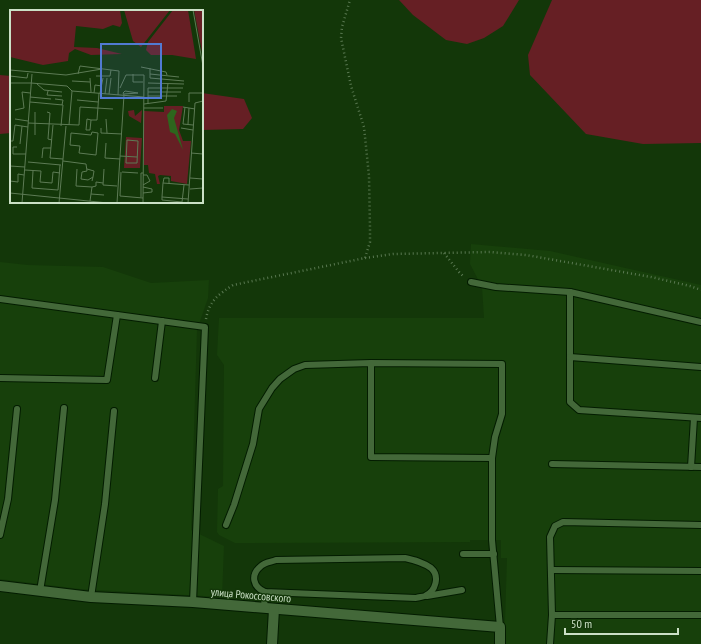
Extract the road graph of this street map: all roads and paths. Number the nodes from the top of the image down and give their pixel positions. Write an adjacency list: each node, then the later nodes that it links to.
1 (350, 0): 3 (path)
2 (444, 253): 3 (path); 4 (path); 5 (path)
3 (365, 258): 11 (path)
4 (471, 282): 6 (lane)
5 (701, 290)
6 (570, 292): 10 (lane); 12 (lane)
7 (2, 300): 8 (lane)
8 (117, 315): 9 (lane); 15 (lane)
9 (162, 321): 11 (lane); 16 (lane)
10 (701, 322)
11 (205, 327): 41 (lane)
12 (570, 357): 14 (lane); 20 (lane)
13 (371, 364): 22 (lane); 22 (lane); 29 (lane)
14 (701, 367)
15 (0, 378)
16 (155, 378)
17 (64, 408): 37 (lane)
18 (17, 409): 27 (lane)
19 (114, 411): 40 (lane)
20 (694, 418): 21 (lane); 24 (lane)
21 (701, 418)
22 (492, 458): 32 (lane)
23 (552, 464): 24 (lane)
24 (691, 467): 25 (lane)
25 (701, 467)
26 (0, 497): 27 (lane)
27 (8, 499): 30 (lane)
28 (701, 524): 33 (lane)
29 (226, 525)
30 (0, 535)
31 (463, 554): 32 (lane)
32 (494, 554): 45 (lane)
33 (551, 570): 34 (lane); 43 (lane)
34 (701, 571)
35 (0, 586): 37 (street, улица Рокоссовского)
36 (462, 590): 39 (lane)
37 (40, 591): 40 (street, улица Рокоссовского)
38 (265, 592): 39 (lane); 39 (lane); 42 (lane)
39 (426, 596)
40 (91, 597): 41 (street, улица Рокоссовского)
41 (194, 602): 42 (street, улица Рокоссовского)
42 (269, 608): 45 (street, улица Рокоссовского); 46 (street)
43 (552, 615): 44 (lane); 48 (lane)
44 (701, 615)
45 (500, 627): 47 (street)
46 (272, 644)
47 (500, 644)
48 (550, 644)

